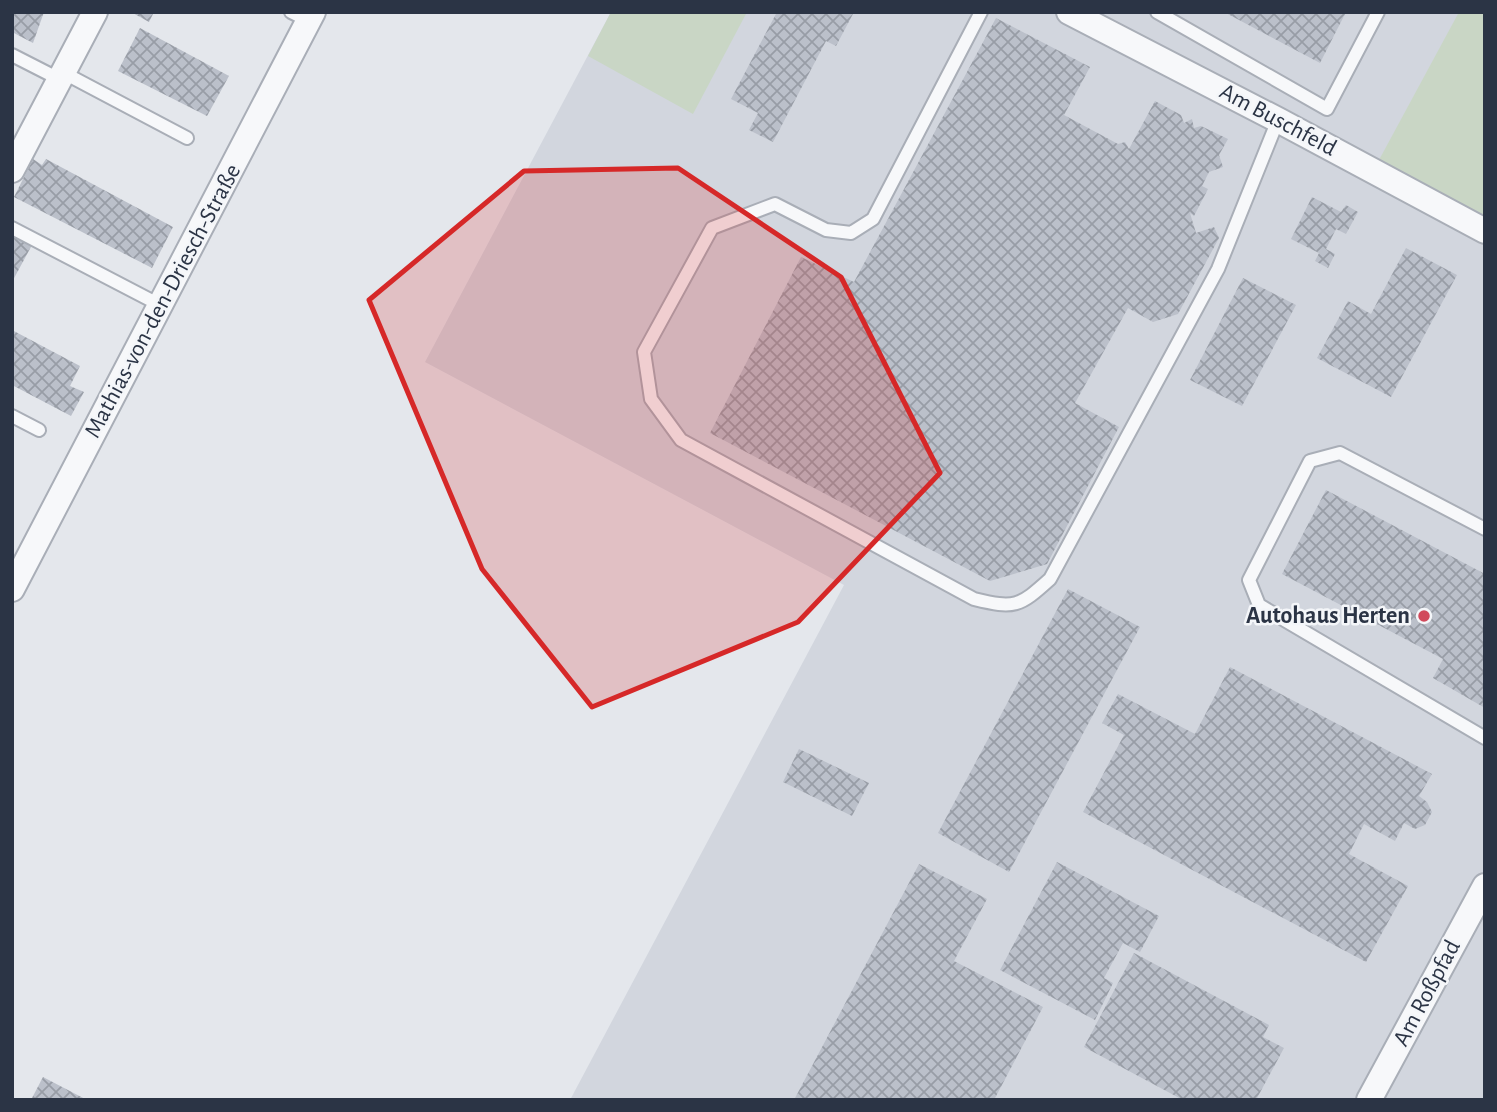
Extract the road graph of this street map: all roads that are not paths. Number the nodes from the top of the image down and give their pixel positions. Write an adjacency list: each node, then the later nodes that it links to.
1 (95, 12): 8 (street)
2 (981, 12): 9 (lane)
3 (1069, 12): 9 (street, Am Buschfeld)
4 (1157, 12): 5 (lane)
5 (1378, 12)
6 (304, 15): 14 (street, Mathias-von-den-Driesch-Straße)
7 (12, 55): 8 (lane)
8 (63, 77): 10 (lane); 11 (street)
9 (1278, 120): 13 (street, Am Buschfeld)
10 (187, 138)
11 (12, 170)
12 (12, 228): 14 (lane)
13 (1485, 231)
14 (160, 305): 18 (street, Mathias-von-den-Driesch-Straße)
15 (12, 416): 16 (lane)
16 (40, 430)
17 (1485, 529): 19 (lane)
18 (12, 589)
19 (1485, 738)
20 (1485, 886): 21 (street, Am Roßpfad)
21 (1369, 1100)

